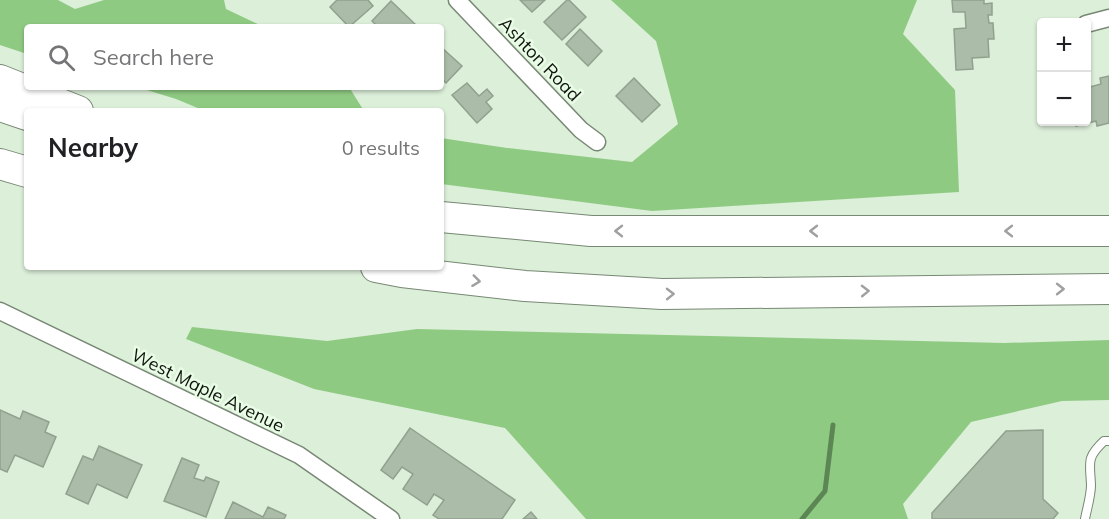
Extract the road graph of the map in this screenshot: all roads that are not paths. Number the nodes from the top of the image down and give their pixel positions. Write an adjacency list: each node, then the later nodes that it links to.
1 (457, 0): 10 (street, Ashton Road)
2 (1109, 18): 3 (street)
3 (1091, 23)
4 (0, 80): 5 (highway)
5 (24, 90)
6 (25, 90): 8 (highway)
7 (0, 106): 9 (highway)
8 (70, 108)
9 (24, 114)
10 (597, 142)
11 (0, 164): 12 (highway)
12 (24, 171)
13 (444, 217): 14 (highway, one-way to 13)
14 (1109, 231)
15 (392, 270): 16 (highway, one-way to 16)
16 (1109, 289)
17 (0, 311): 19 (street, West Maple Avenue)
18 (1109, 441): 20 (lane)
19 (391, 519)
20 (1085, 519)

